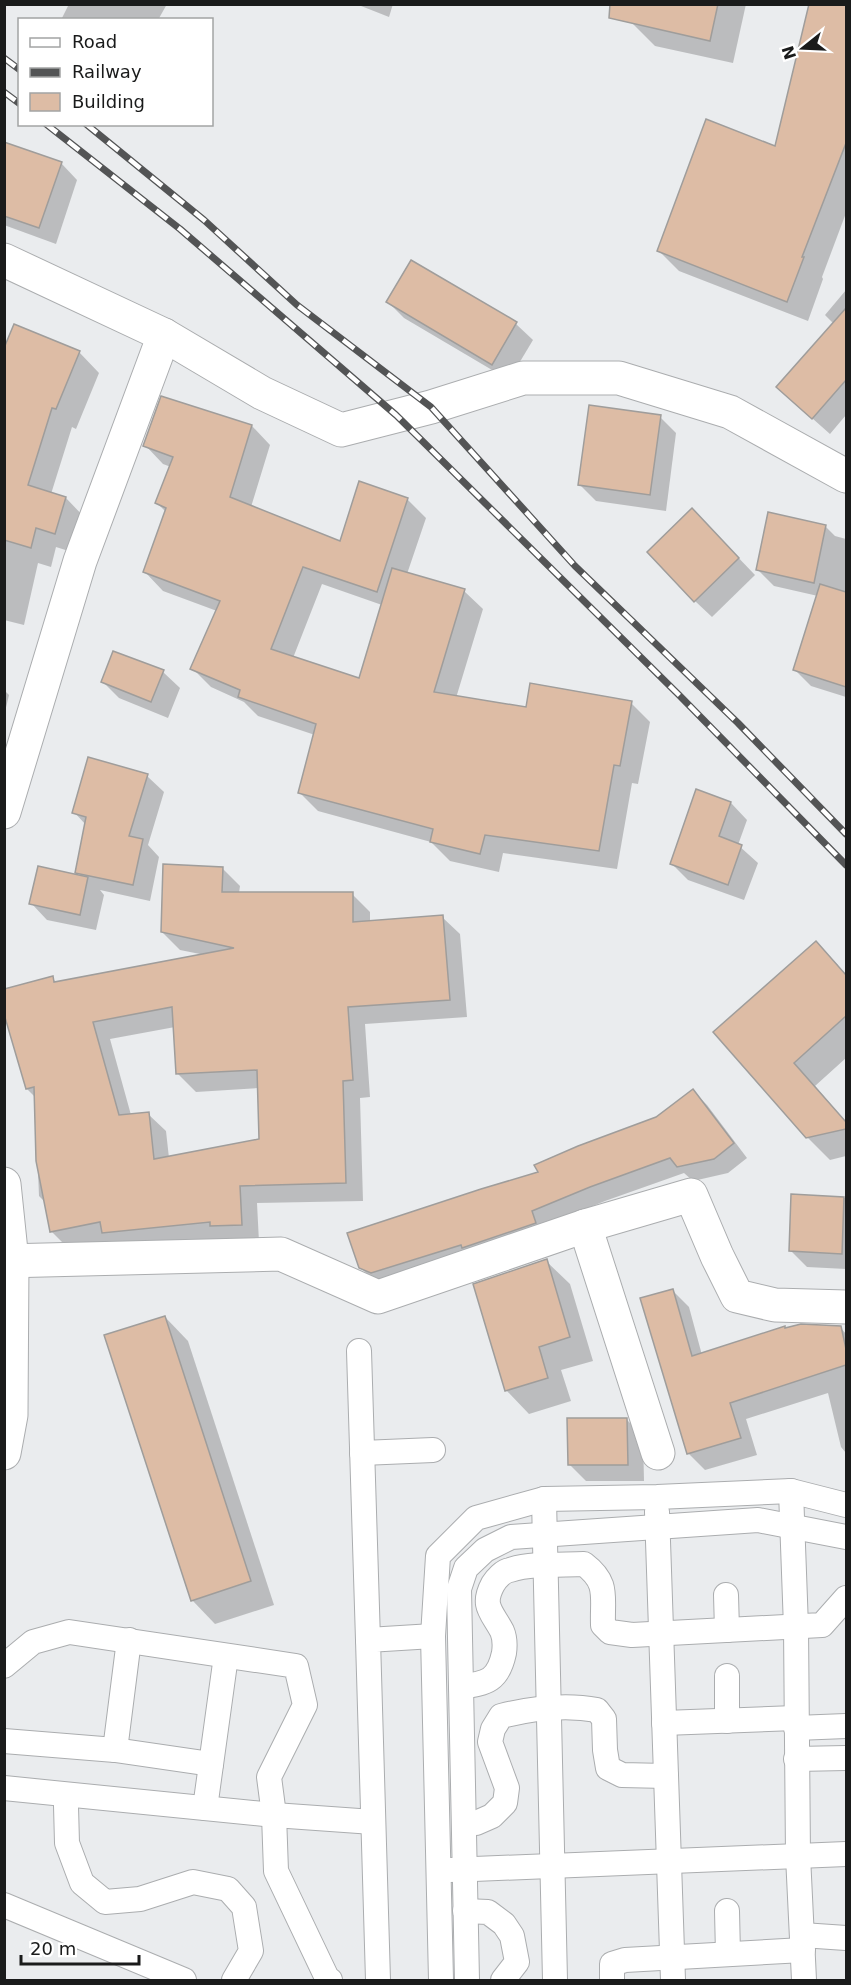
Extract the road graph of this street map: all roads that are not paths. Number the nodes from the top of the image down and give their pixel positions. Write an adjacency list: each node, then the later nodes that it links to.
1 (4, 260): 2 (street)
2 (164, 335): 3 (street); 4 (street)
3 (846, 476)
4 (4, 812)
5 (4, 1184): 7 (street)
6 (585, 1226): 7 (street); 8 (street); 13 (street)
7 (8, 1261): 11 (street)
8 (846, 1307)
9 (359, 1351): 12 (lane)
10 (433, 1450): 12 (lane)
11 (4, 1453)
12 (362, 1453): 30 (lane)
13 (658, 1453)
14 (791, 1491): 15 (lane); 17 (lane); 18 (lane)
15 (657, 1497): 16 (lane); 19 (lane)
16 (544, 1499): 20 (lane); 28 (lane)
17 (846, 1505)
18 (792, 1526): 19 (lane); 21 (lane); 25 (lane)
19 (658, 1527): 20 (lane); 27 (lane)
20 (544, 1534): 22 (lane); 34 (lane)
21 (846, 1537)
22 (545, 1566): 27 (lane); 34 (lane); 35 (lane)
23 (726, 1595): 26 (lane)
24 (846, 1598): 25 (lane)
25 (796, 1626): 26 (lane); 38 (lane)
26 (727, 1630): 27 (lane)
27 (661, 1634): 37 (lane)
28 (433, 1636): 30 (lane); 57 (lane)
29 (129, 1640): 31 (lane); 32 (lane); 41 (lane)
30 (368, 1640): 50 (lane)
31 (226, 1656): 44 (lane); 49 (lane)
32 (4, 1666)
33 (727, 1676): 36 (lane)
34 (461, 1687): 51 (lane)
35 (548, 1708): 45 (lane); 51 (lane); 55 (lane)
36 (728, 1720): 37 (lane); 38 (lane)
37 (664, 1723): 45 (lane)
38 (796, 1723): 39 (lane); 43 (lane)
39 (846, 1726)
40 (4, 1741): 41 (lane)
41 (115, 1750): 44 (lane)
42 (846, 1758): 43 (lane)
43 (796, 1759): 53 (lane)
44 (211, 1764): 48 (lane)
45 (666, 1776): 54 (lane)
46 (4, 1788): 47 (lane)
47 (69, 1795): 48 (lane); 66 (lane)
48 (205, 1809): 49 (lane)
49 (274, 1815): 50 (lane); 67 (lane)
50 (373, 1821): 68 (lane)
51 (464, 1823): 56 (lane)
52 (846, 1854): 53 (lane)
53 (798, 1856): 54 (lane); 62 (lane)
54 (669, 1861): 55 (lane); 64 (lane)
55 (552, 1866): 56 (lane); 72 (lane)
56 (464, 1869): 57 (lane); 59 (lane)
57 (438, 1870): 69 (lane)
58 (4, 1905): 65 (lane)
59 (465, 1911): 70 (lane); 71 (lane)
60 (727, 1911): 63 (lane)
61 (846, 1938): 62 (lane)
62 (802, 1943): 63 (lane); 75 (lane)
63 (728, 1954): 64 (lane)
64 (672, 1956): 73 (lane); 74 (lane)
65 (184, 1980)
66 (234, 1980)
67 (328, 1980)
68 (378, 1980)
69 (441, 1980)
70 (467, 1980)
71 (503, 1980)
72 (555, 1980)
73 (612, 1980)
74 (673, 1980)
75 (804, 1980)

